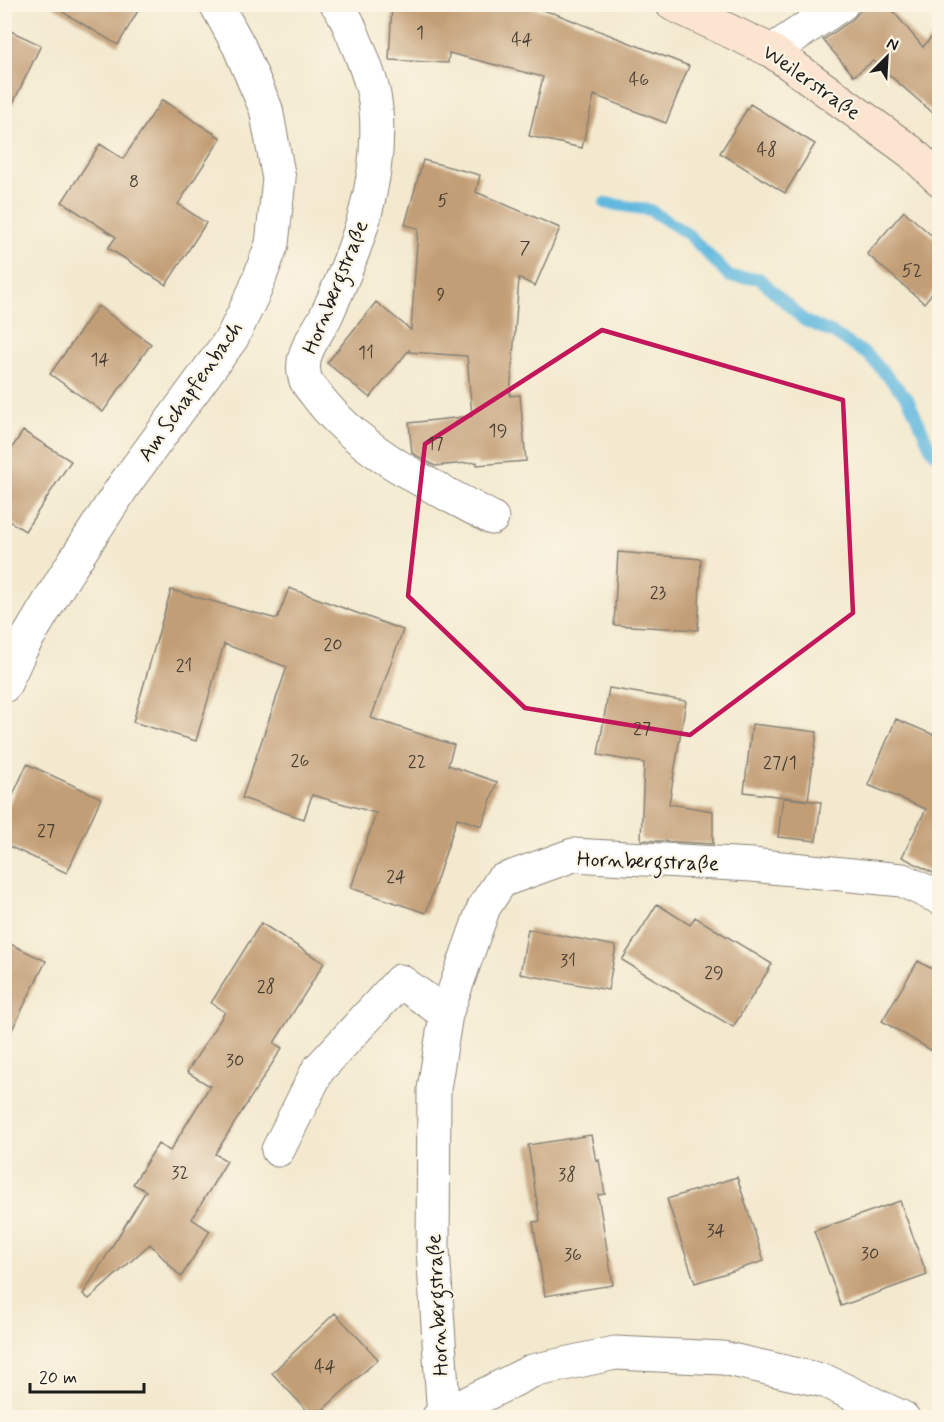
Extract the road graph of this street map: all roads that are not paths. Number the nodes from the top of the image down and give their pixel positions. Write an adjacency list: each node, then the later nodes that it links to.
1 (216, 4): 8 (street, Am Schapfenbach)
2 (337, 4): 7 (street, Hornbergstraße)
3 (672, 4): 5 (main road, Weilerstraße)
4 (842, 4): 5 (street)
5 (772, 51): 6 (main road, Weilerstraße)
6 (939, 180)
7 (492, 518)
8 (4, 686)
9 (939, 898): 10 (street, Hornbergstraße)
10 (446, 1014): 11 (street); 12 (street, Hornbergstraße)
11 (278, 1150)
12 (442, 1416): 13 (street)
13 (903, 1418)

